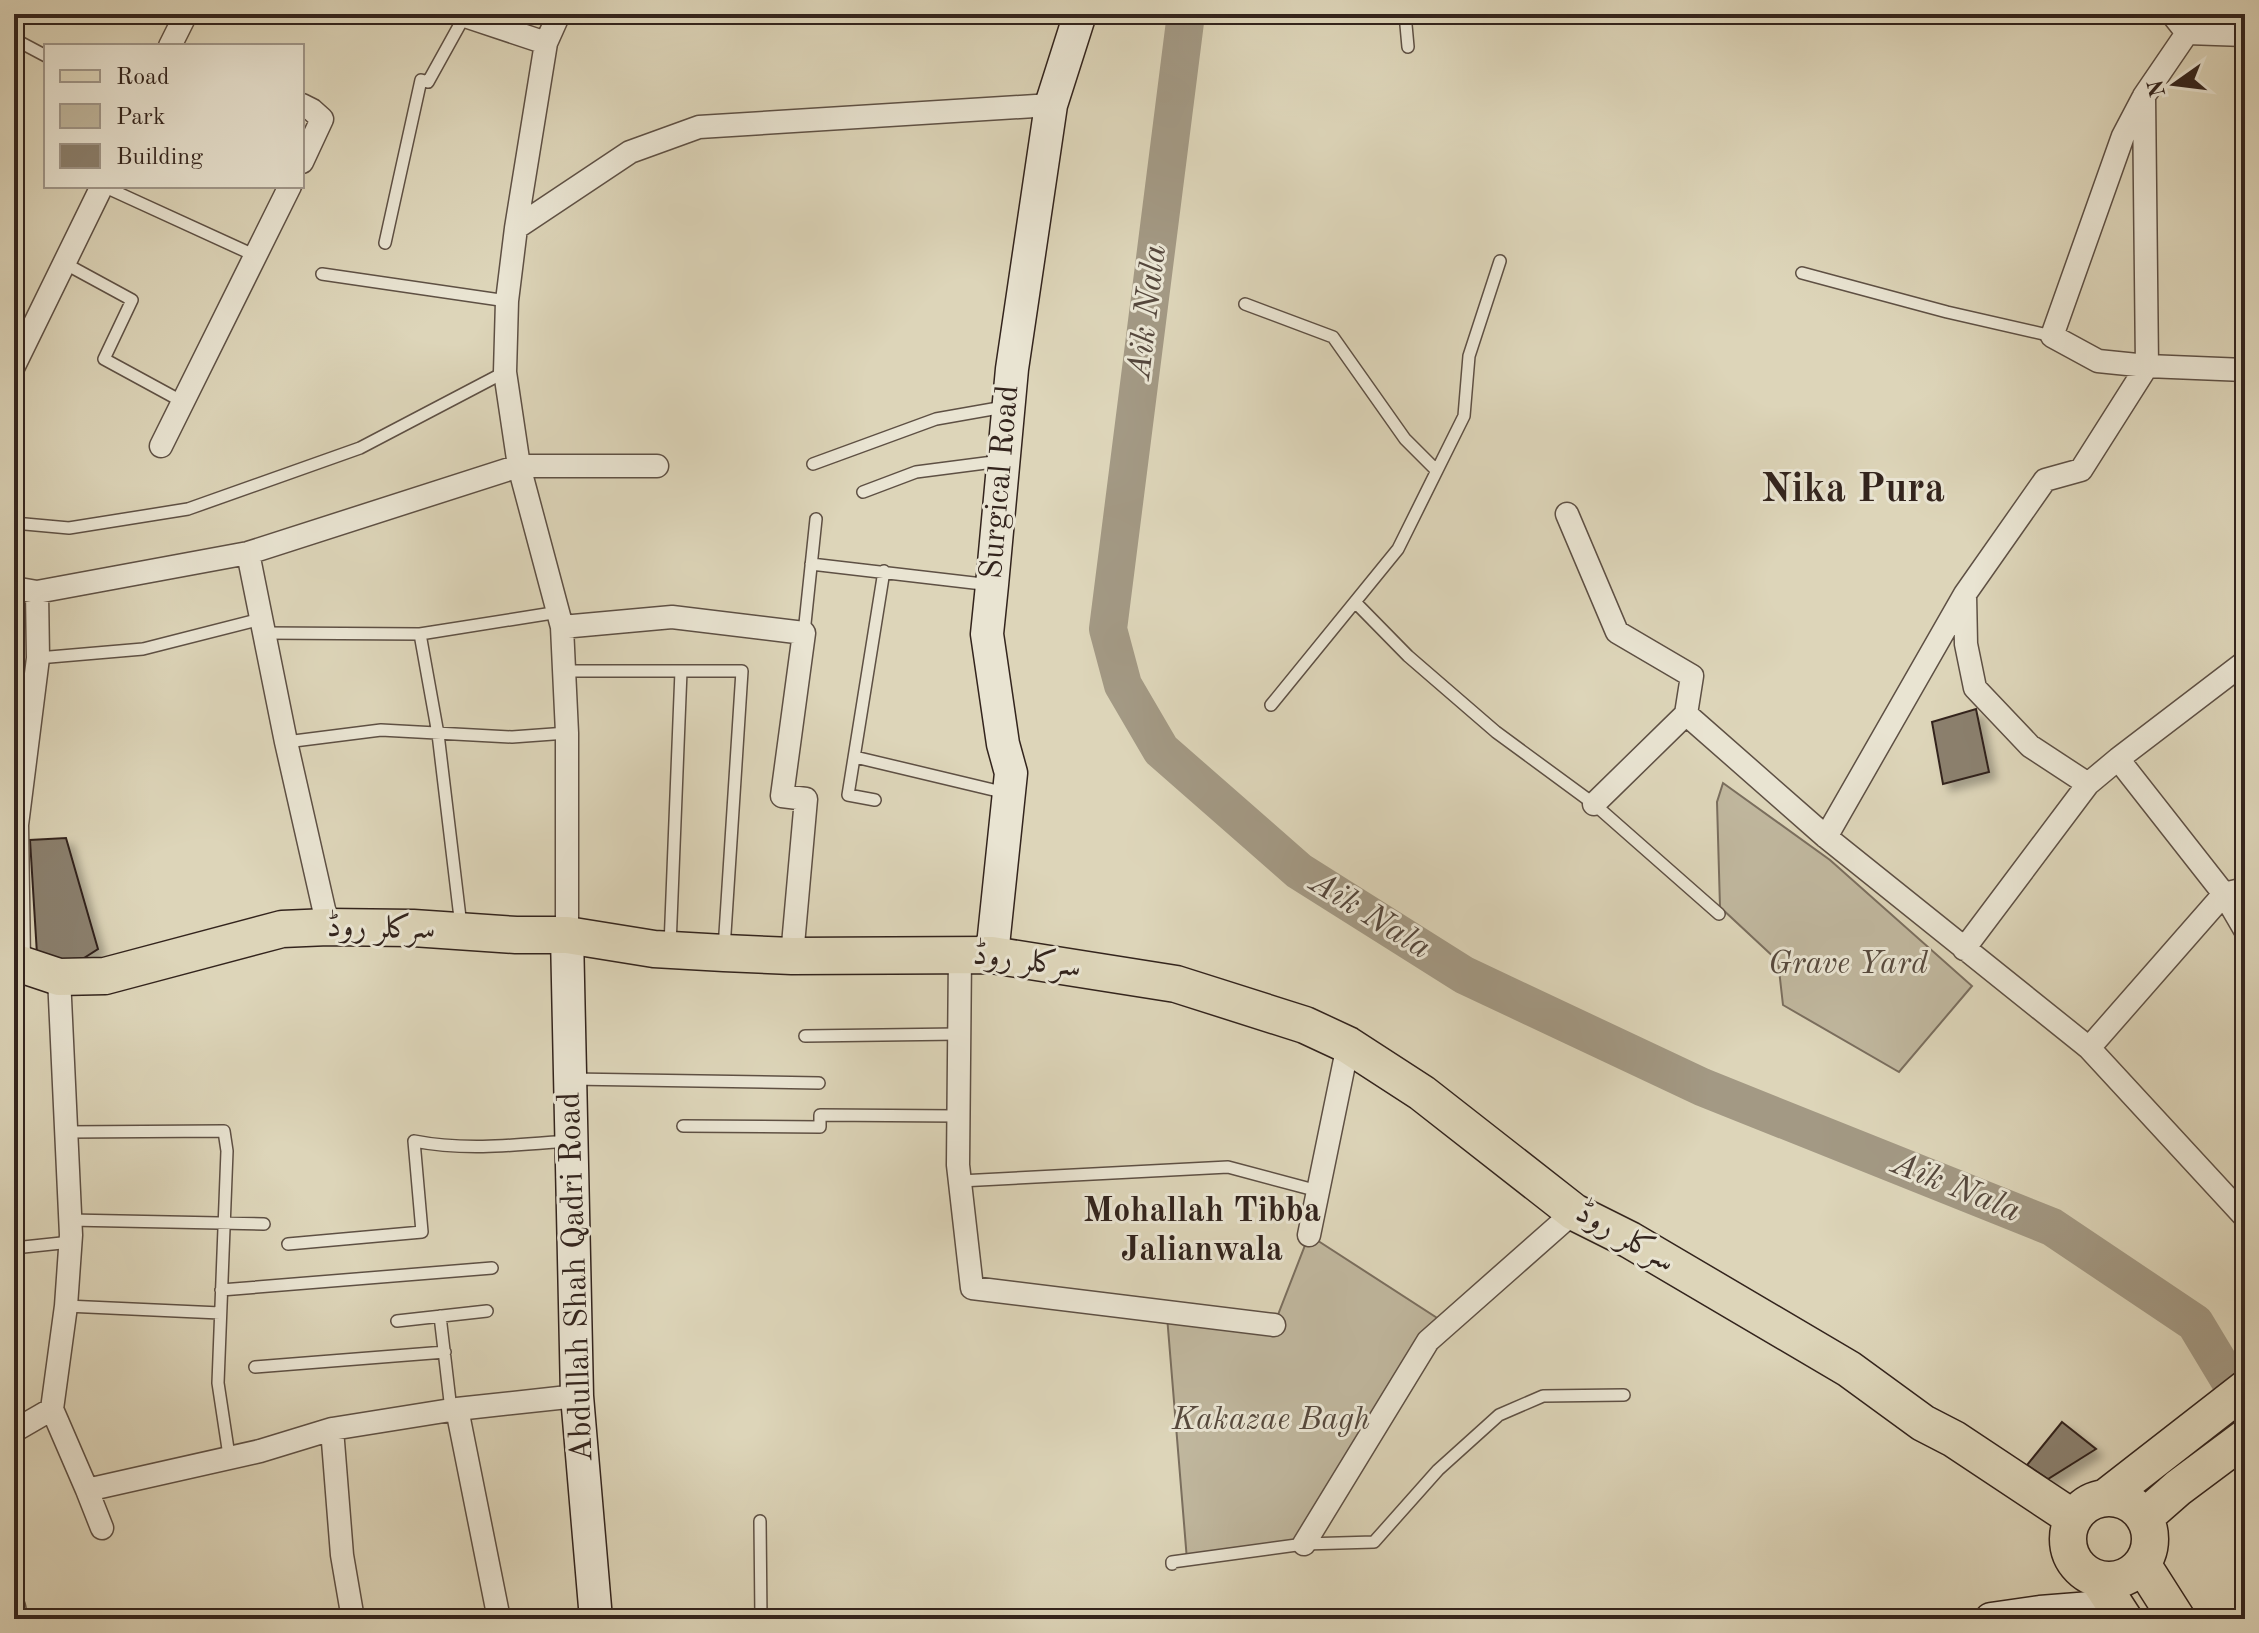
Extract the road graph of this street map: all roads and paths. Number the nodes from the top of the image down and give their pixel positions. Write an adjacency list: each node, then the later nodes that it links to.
1 (186, 14): 11 (street)
2 (559, 14): 10 (street)
3 (1080, 14): 15 (street, Surgical Road)
4 (1405, 14): 12 (lane)
5 (2172, 14): 7 (street)
6 (462, 15): 10 (street); 22 (lane)
7 (2187, 33): 8 (street); 14 (street)
8 (2245, 35)
9 (14, 39): 13 (lane)
10 (546, 43): 21 (street)
11 (174, 44)
12 (1408, 47)
13 (44, 55)
14 (2144, 96): 30 (street); 32 (street)
15 (1051, 105): 21 (street); 36 (street, Surgical Road)
16 (304, 106): 17 (street)
17 (304, 158)
18 (101, 188): 25 (street)
19 (106, 188): 23 (lane)
20 (289, 188): 23 (street)
21 (516, 228): 28 (street)
22 (385, 243)
23 (256, 256): 35 (street)
24 (1500, 261): 42 (lane)
25 (64, 263): 31 (street); 35 (lane)
26 (1802, 273): 30 (lane)
27 (322, 274): 28 (lane)
28 (507, 301): 34 (street)
29 (1245, 304): 42 (lane)
30 (2052, 336): 32 (street)
31 (14, 366)
32 (2147, 366): 33 (street); 53 (street)
33 (2245, 370)
34 (505, 372): 40 (street); 46 (lane)
35 (183, 402): 37 (street)
36 (1008, 407): 38 (street, Surgical Road); 39 (lane)
37 (161, 446)
38 (1003, 461): 43 (lane); 50 (street, Surgical Road)
39 (813, 464)
40 (519, 466): 41 (street); 47 (street); 55 (street)
41 (657, 466)
42 (1436, 470): 54 (lane)
43 (863, 492)
44 (1567, 514): 64 (street)
45 (816, 519): 48 (lane)
46 (14, 523)
47 (248, 553): 52 (street); 56 (street)
48 (811, 564): 49 (lane); 57 (lane)
49 (884, 571): 50 (lane); 68 (lane)
50 (992, 585): 71 (street, Surgical Road)
51 (14, 588): 52 (street)
52 (37, 592): 59 (street)
53 (1965, 594): 70 (street); 74 (street)
54 (1355, 602): 63 (lane); 73 (lane)
55 (560, 619): 57 (street); 58 (lane); 61 (street)
56 (262, 626): 58 (lane); 59 (lane); 67 (street)
57 (804, 633): 85 (street)
58 (420, 634): 66 (lane)
59 (38, 658): 86 (street)
60 (2245, 662): 69 (street)
61 (564, 671): 62 (lane); 65 (street)
62 (681, 671): 82 (lane); 83 (lane)
63 (1271, 705)
64 (1686, 714): 73 (street); 74 (street)
65 (567, 733): 66 (lane); 80 (street)
66 (438, 734): 67 (lane); 79 (lane)
67 (286, 742): 77 (street)
68 (855, 757): 71 (lane); 72 (lane)
69 (2118, 759): 70 (street); 75 (street)
70 (2088, 784): 81 (street)
71 (1009, 794): 84 (street, Surgical Road)
72 (875, 800)
73 (1594, 804): 76 (lane)
74 (1826, 837): 81 (street)
75 (2234, 892): 78 (street); 91 (street)
76 (1719, 914)
77 (328, 927): 79 (main road, سرکلر روڈ); 87 (main road, سرکلر روڈ)
78 (2245, 930)
79 (462, 931): 80 (main road, سرکلر روڈ)
80 (567, 935): 82 (main road, سرکلر روڈ); 92 (street, Abdullah Shah Qadri Road)
81 (1964, 949): 91 (street)
82 (670, 950): 83 (main road, سرکلر روڈ)
83 (724, 953): 85 (main road, سرکلر روڈ)
84 (976, 954): 85 (main road, سرکلر روڈ); 88 (street); 90 (main road, سرکلر روڈ)
85 (792, 956)
86 (16, 963): 87 (main road, سرکلر روڈ)
87 (59, 977): 96 (street)
88 (959, 1034): 89 (lane); 94 (street)
89 (805, 1036)
90 (1348, 1045): 99 (street); 100 (main road, سرکلر روڈ)
91 (2089, 1048): 101 (street)
92 (570, 1079): 93 (lane); 97 (street, Abdullah Shah Qadri Road)
93 (819, 1083)
94 (958, 1116): 95 (lane); 98 (street)
95 (683, 1126)
96 (65, 1132): 102 (lane); 104 (street)
97 (572, 1141): 106 (lane); 120 (street, Abdullah Shah Qadri Road)
98 (960, 1181): 99 (lane); 115 (street)
99 (1318, 1191): 105 (street)
100 (1574, 1212): 132 (main road, سرکلر روڈ); 133 (street)
101 (2245, 1217)
102 (224, 1222): 103 (lane); 104 (lane); 109 (lane)
103 (264, 1224)
104 (71, 1231): 107 (lane); 110 (street)
105 (1309, 1235)
106 (288, 1244)
107 (14, 1248)
108 (492, 1268): 109 (lane)
109 (221, 1290): 112 (lane)
110 (66, 1306): 112 (lane); 121 (street)
111 (487, 1311): 113 (lane)
112 (220, 1313): 126 (lane)
113 (440, 1316): 114 (lane); 116 (lane)
114 (397, 1321)
115 (1274, 1325)
116 (445, 1352): 117 (lane); 122 (lane)
117 (255, 1367)
118 (2245, 1389): 128 (main road)
119 (1624, 1395): 133 (lane)
120 (577, 1396): 122 (street); 141 (street, Abdullah Shah Qadri Road)
121 (52, 1409): 124 (street); 127 (street)
122 (454, 1410): 123 (street); 140 (street)
123 (332, 1429): 127 (street); 139 (street)
124 (14, 1431)
125 (2245, 1438): 129 (main road)
126 (228, 1449)
127 (87, 1490): 131 (street)
128 (2105, 1498): 129 (main road); 132 (main road)
129 (2145, 1517): 135 (main road)
130 (760, 1521): 142 (lane)
131 (102, 1528)
132 (2071, 1533): 136 (main road, سرکلر روڈ)
133 (1304, 1544): 134 (lane)
134 (1172, 1564)
135 (2142, 1564): 136 (main road); 144 (main road)
136 (2113, 1601): 143 (street)
137 (14, 1607): 138 (street)
138 (16, 1619)
139 (353, 1619)
140 (499, 1619)
141 (596, 1619)
142 (761, 1619)
143 (1991, 1619)
144 (2177, 1619)

